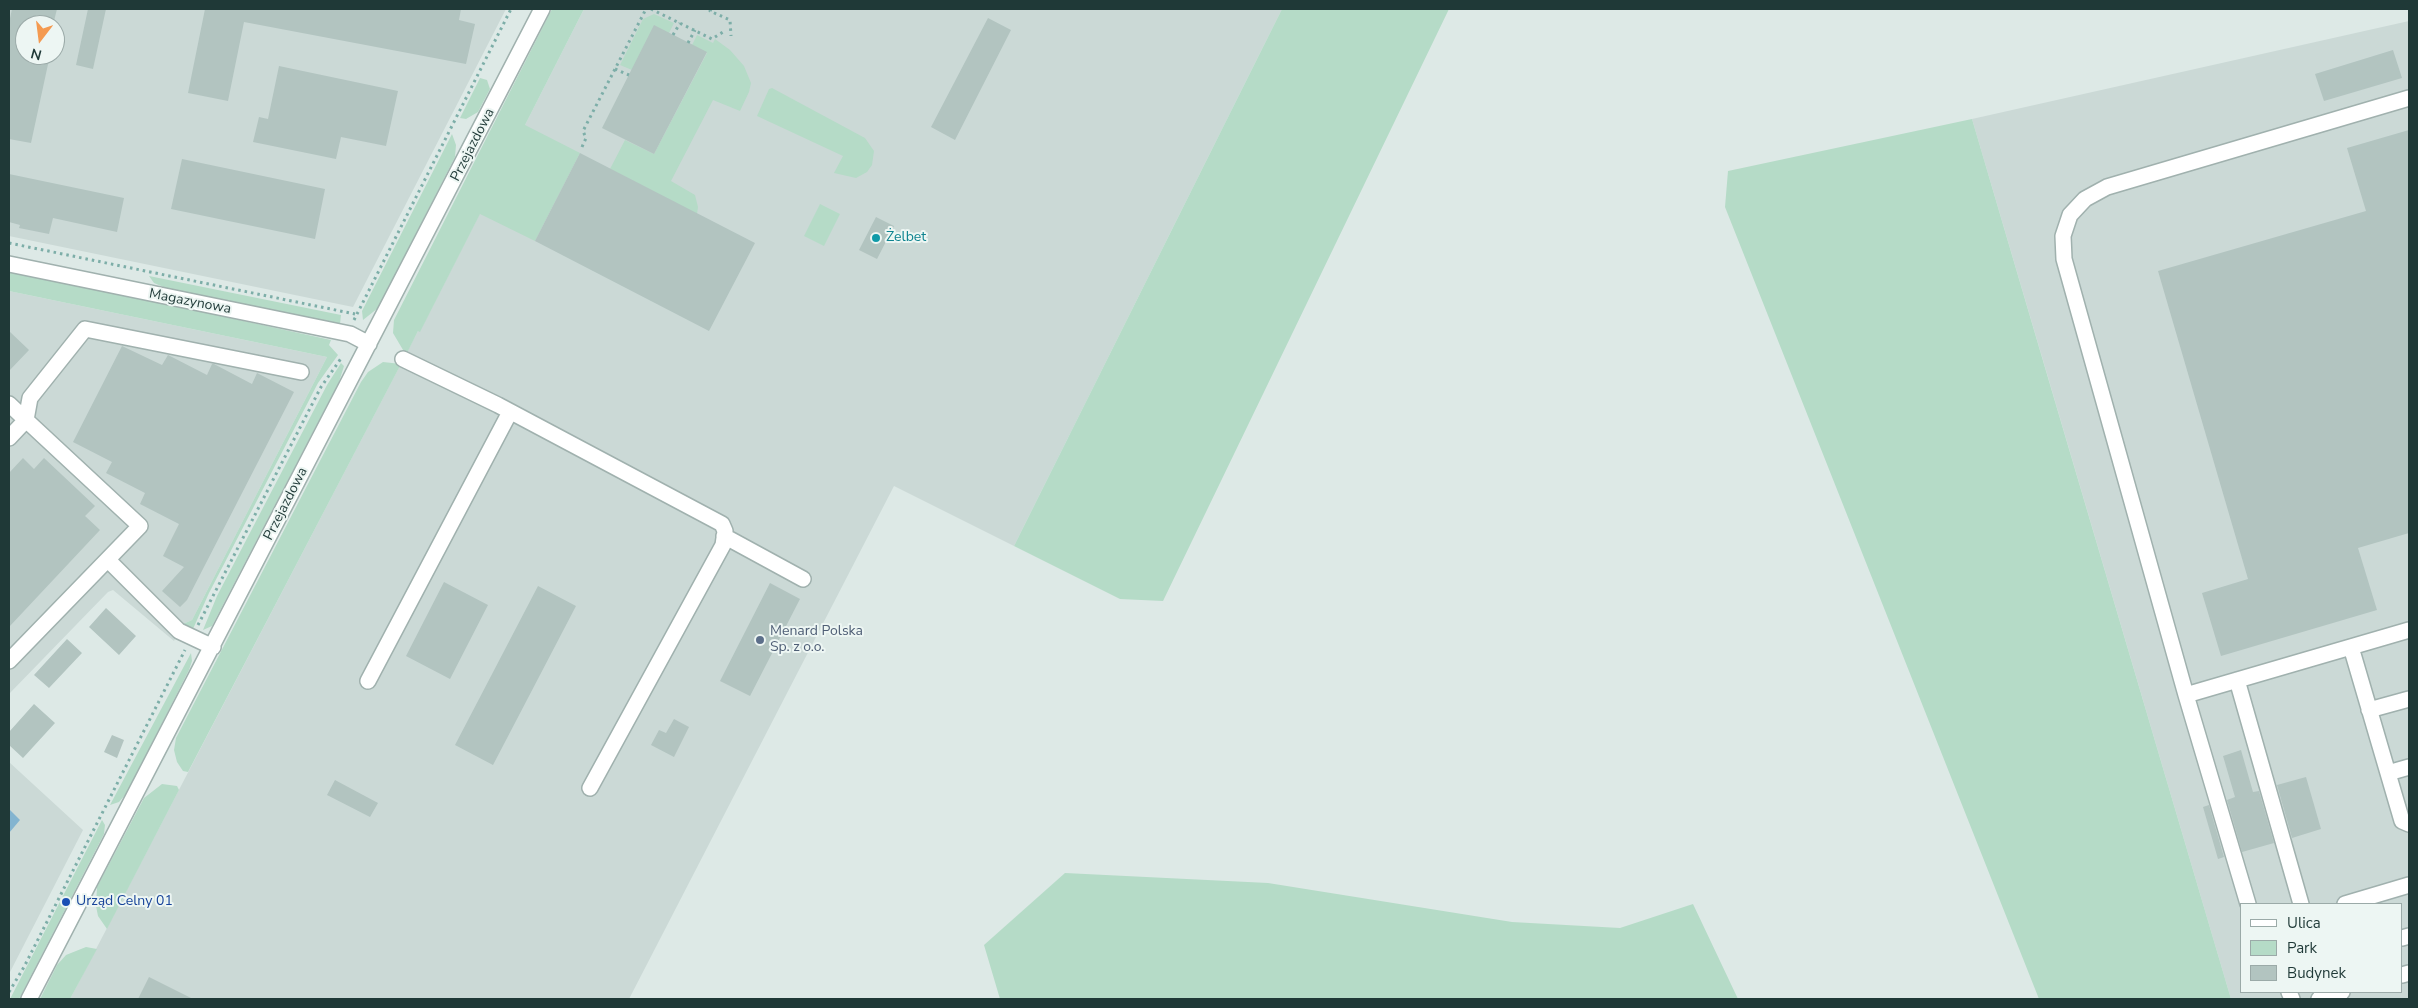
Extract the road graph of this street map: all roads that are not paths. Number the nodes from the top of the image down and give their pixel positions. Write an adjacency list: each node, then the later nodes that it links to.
1 (542, 9): 4 (street, Przejazdowa)
2 (2409, 98): 20 (street)
3 (9, 264): 4 (street, Magazynowa)
4 (369, 344): 16 (street, Przejazdowa)
5 (403, 360): 8 (street)
6 (301, 372): 9 (street)
7 (9, 404): 9 (street)
8 (510, 412): 11 (street); 19 (street)
9 (26, 420): 10 (street); 12 (street)
10 (9, 438)
11 (724, 536): 13 (street); 25 (street)
12 (108, 560): 16 (street); 17 (street)
13 (803, 579)
14 (2409, 630): 15 (street)
15 (2351, 647): 18 (street); 22 (street)
16 (213, 648): 34 (street, Przejazdowa)
17 (9, 661)
18 (2237, 680): 20 (street); 30 (street)
19 (368, 681)
20 (2186, 695): 29 (street)
21 (2409, 699): 22 (street)
22 (2370, 710): 24 (street)
23 (2409, 767): 24 (street)
24 (2388, 773): 26 (street)
25 (590, 788)
26 (2409, 824)
27 (2409, 885): 28 (street)
28 (2380, 899): 31 (street)
29 (2248, 903)
30 (2302, 903)
31 (2352, 903)
32 (2338, 993): 33 (street)
33 (2324, 997)
34 (29, 999)

